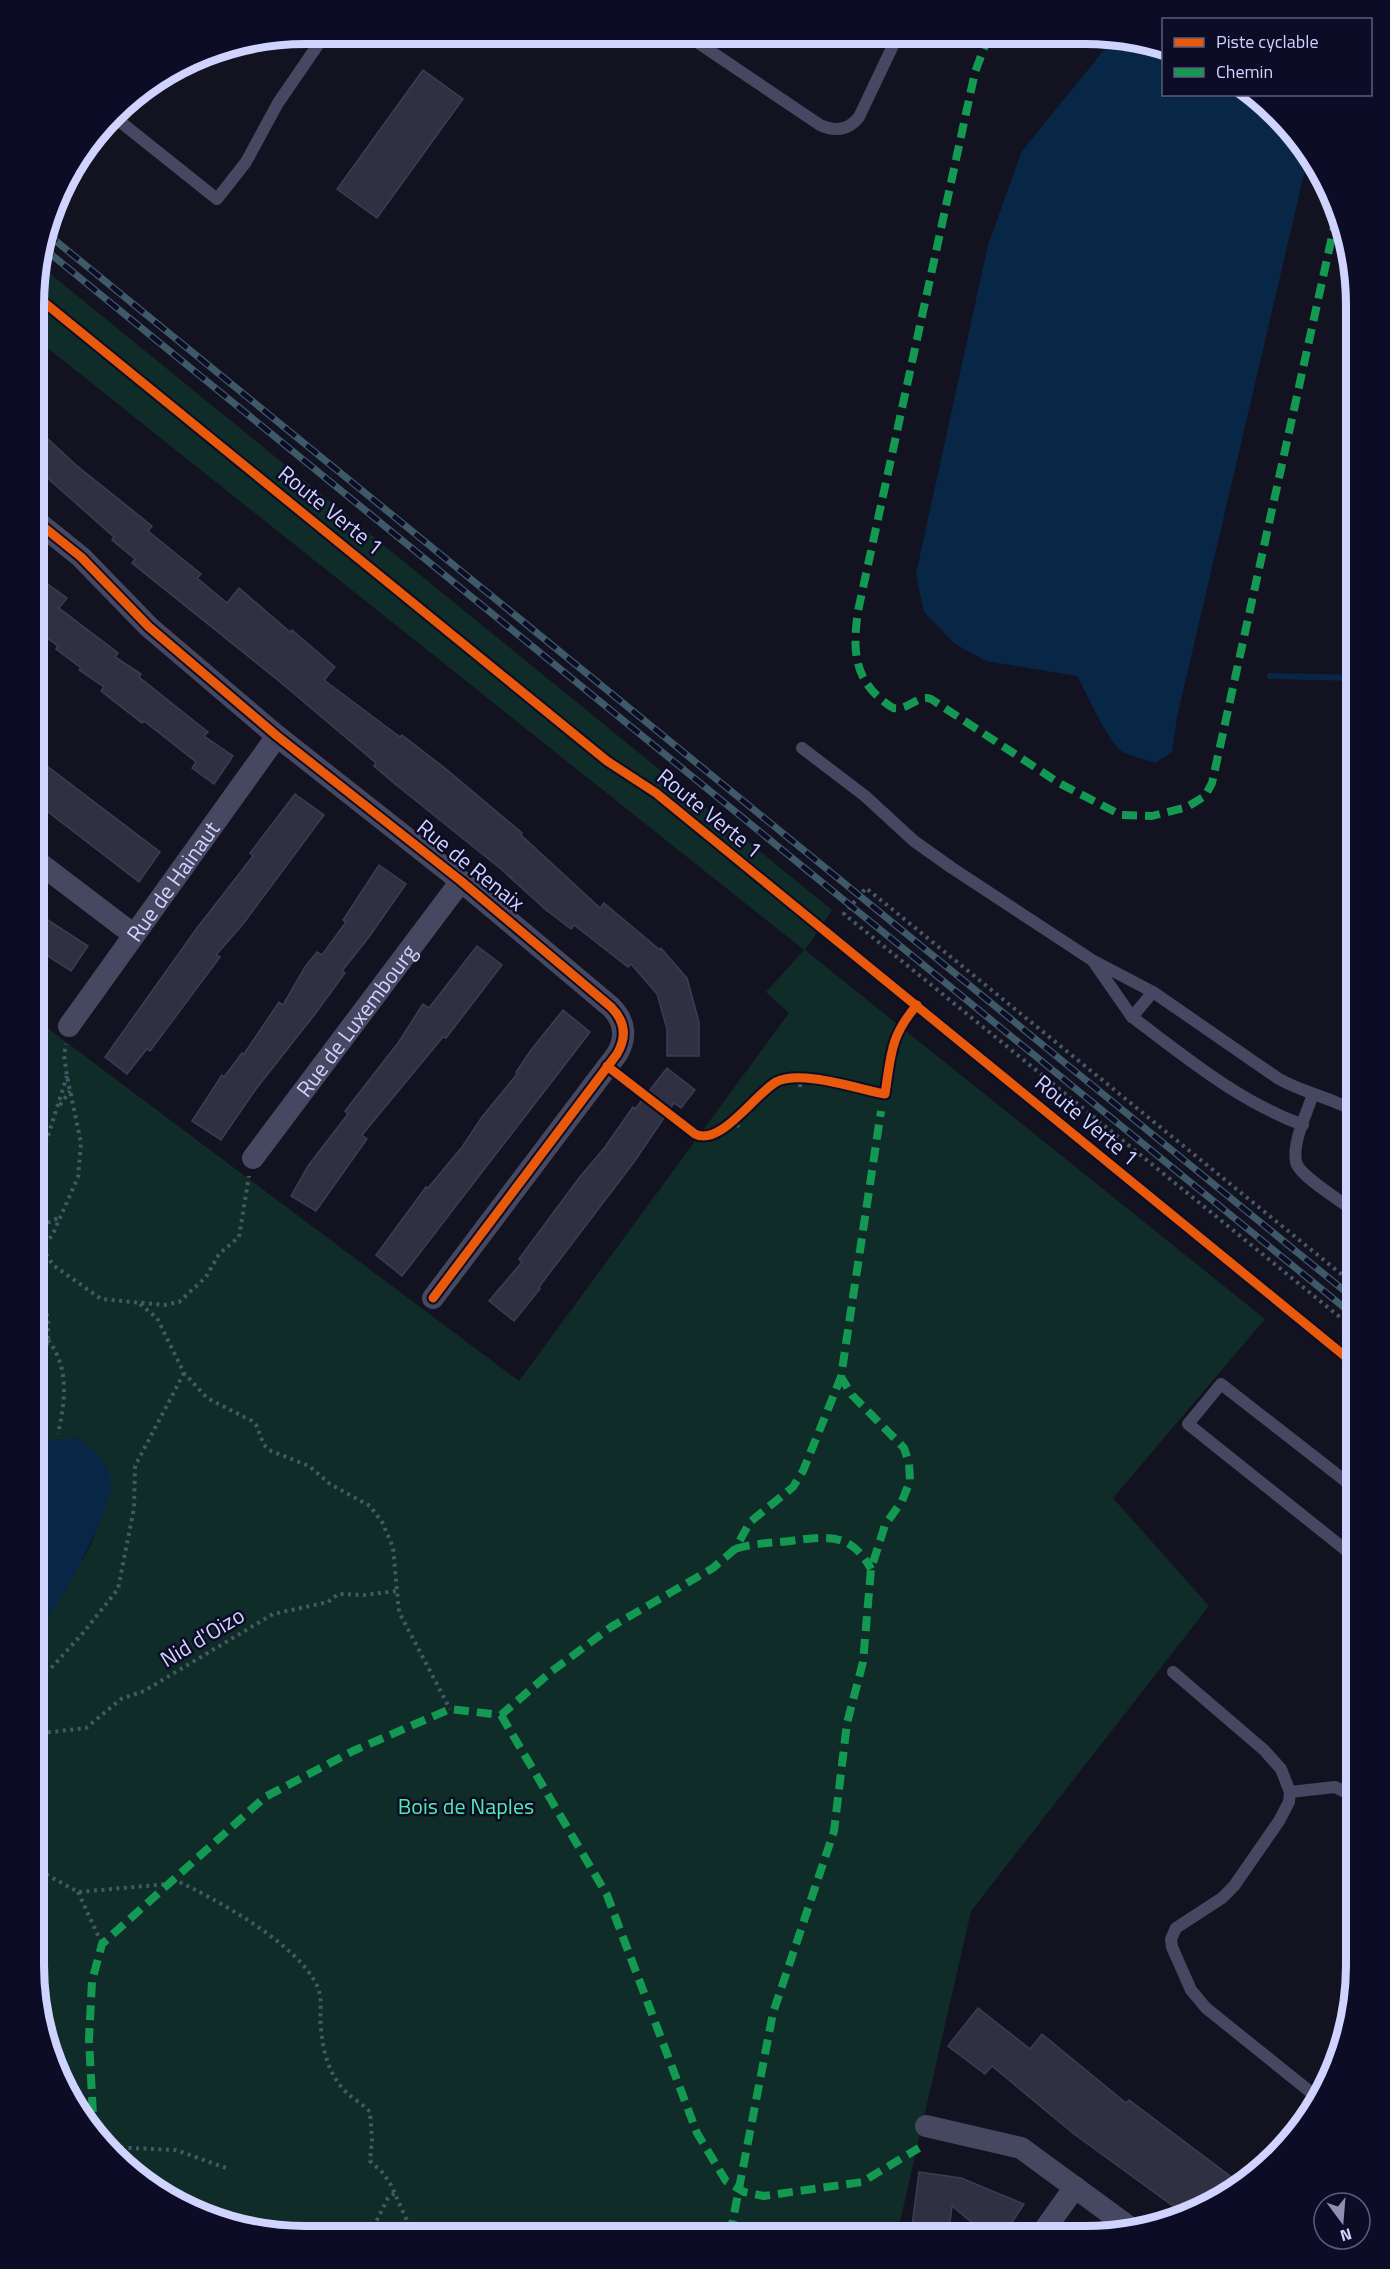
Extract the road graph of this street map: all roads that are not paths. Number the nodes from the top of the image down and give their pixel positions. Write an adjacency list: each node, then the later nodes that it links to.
1 (318, 44): 4 (lane)
2 (700, 44): 3 (lane)
3 (894, 44)
4 (120, 120)
5 (44, 527): 6 (street, Rue de Renaix)
6 (277, 736): 9 (street, Rue de Renaix); 10 (street, Rue de Hainaut)
7 (802, 748): 11 (lane)
8 (44, 867): 10 (street)
9 (461, 881): 18 (street, Rue de Luxembourg); 20 (street, Rue de Renaix)
10 (134, 935): 14 (street, Rue de Hainaut)
11 (1092, 960): 12 (lane); 13 (lane)
12 (1153, 992): 13 (lane); 15 (lane)
13 (1132, 1017): 17 (lane)
14 (69, 1026)
15 (1313, 1094): 16 (lane); 17 (lane)
16 (1346, 1107)
17 (1303, 1125): 19 (lane)
18 (253, 1158)
19 (1346, 1204)
20 (433, 1299)
21 (1346, 1482): 22 (lane)
22 (1346, 1551)
23 (1173, 1672): 24 (lane)
24 (1290, 1792): 25 (lane); 26 (lane)
25 (1346, 1792)
26 (1313, 2094)
27 (926, 2126): 28 (street)
28 (1075, 2187): 29 (street); 30 (street)
29 (1122, 2223)
30 (1047, 2226)

